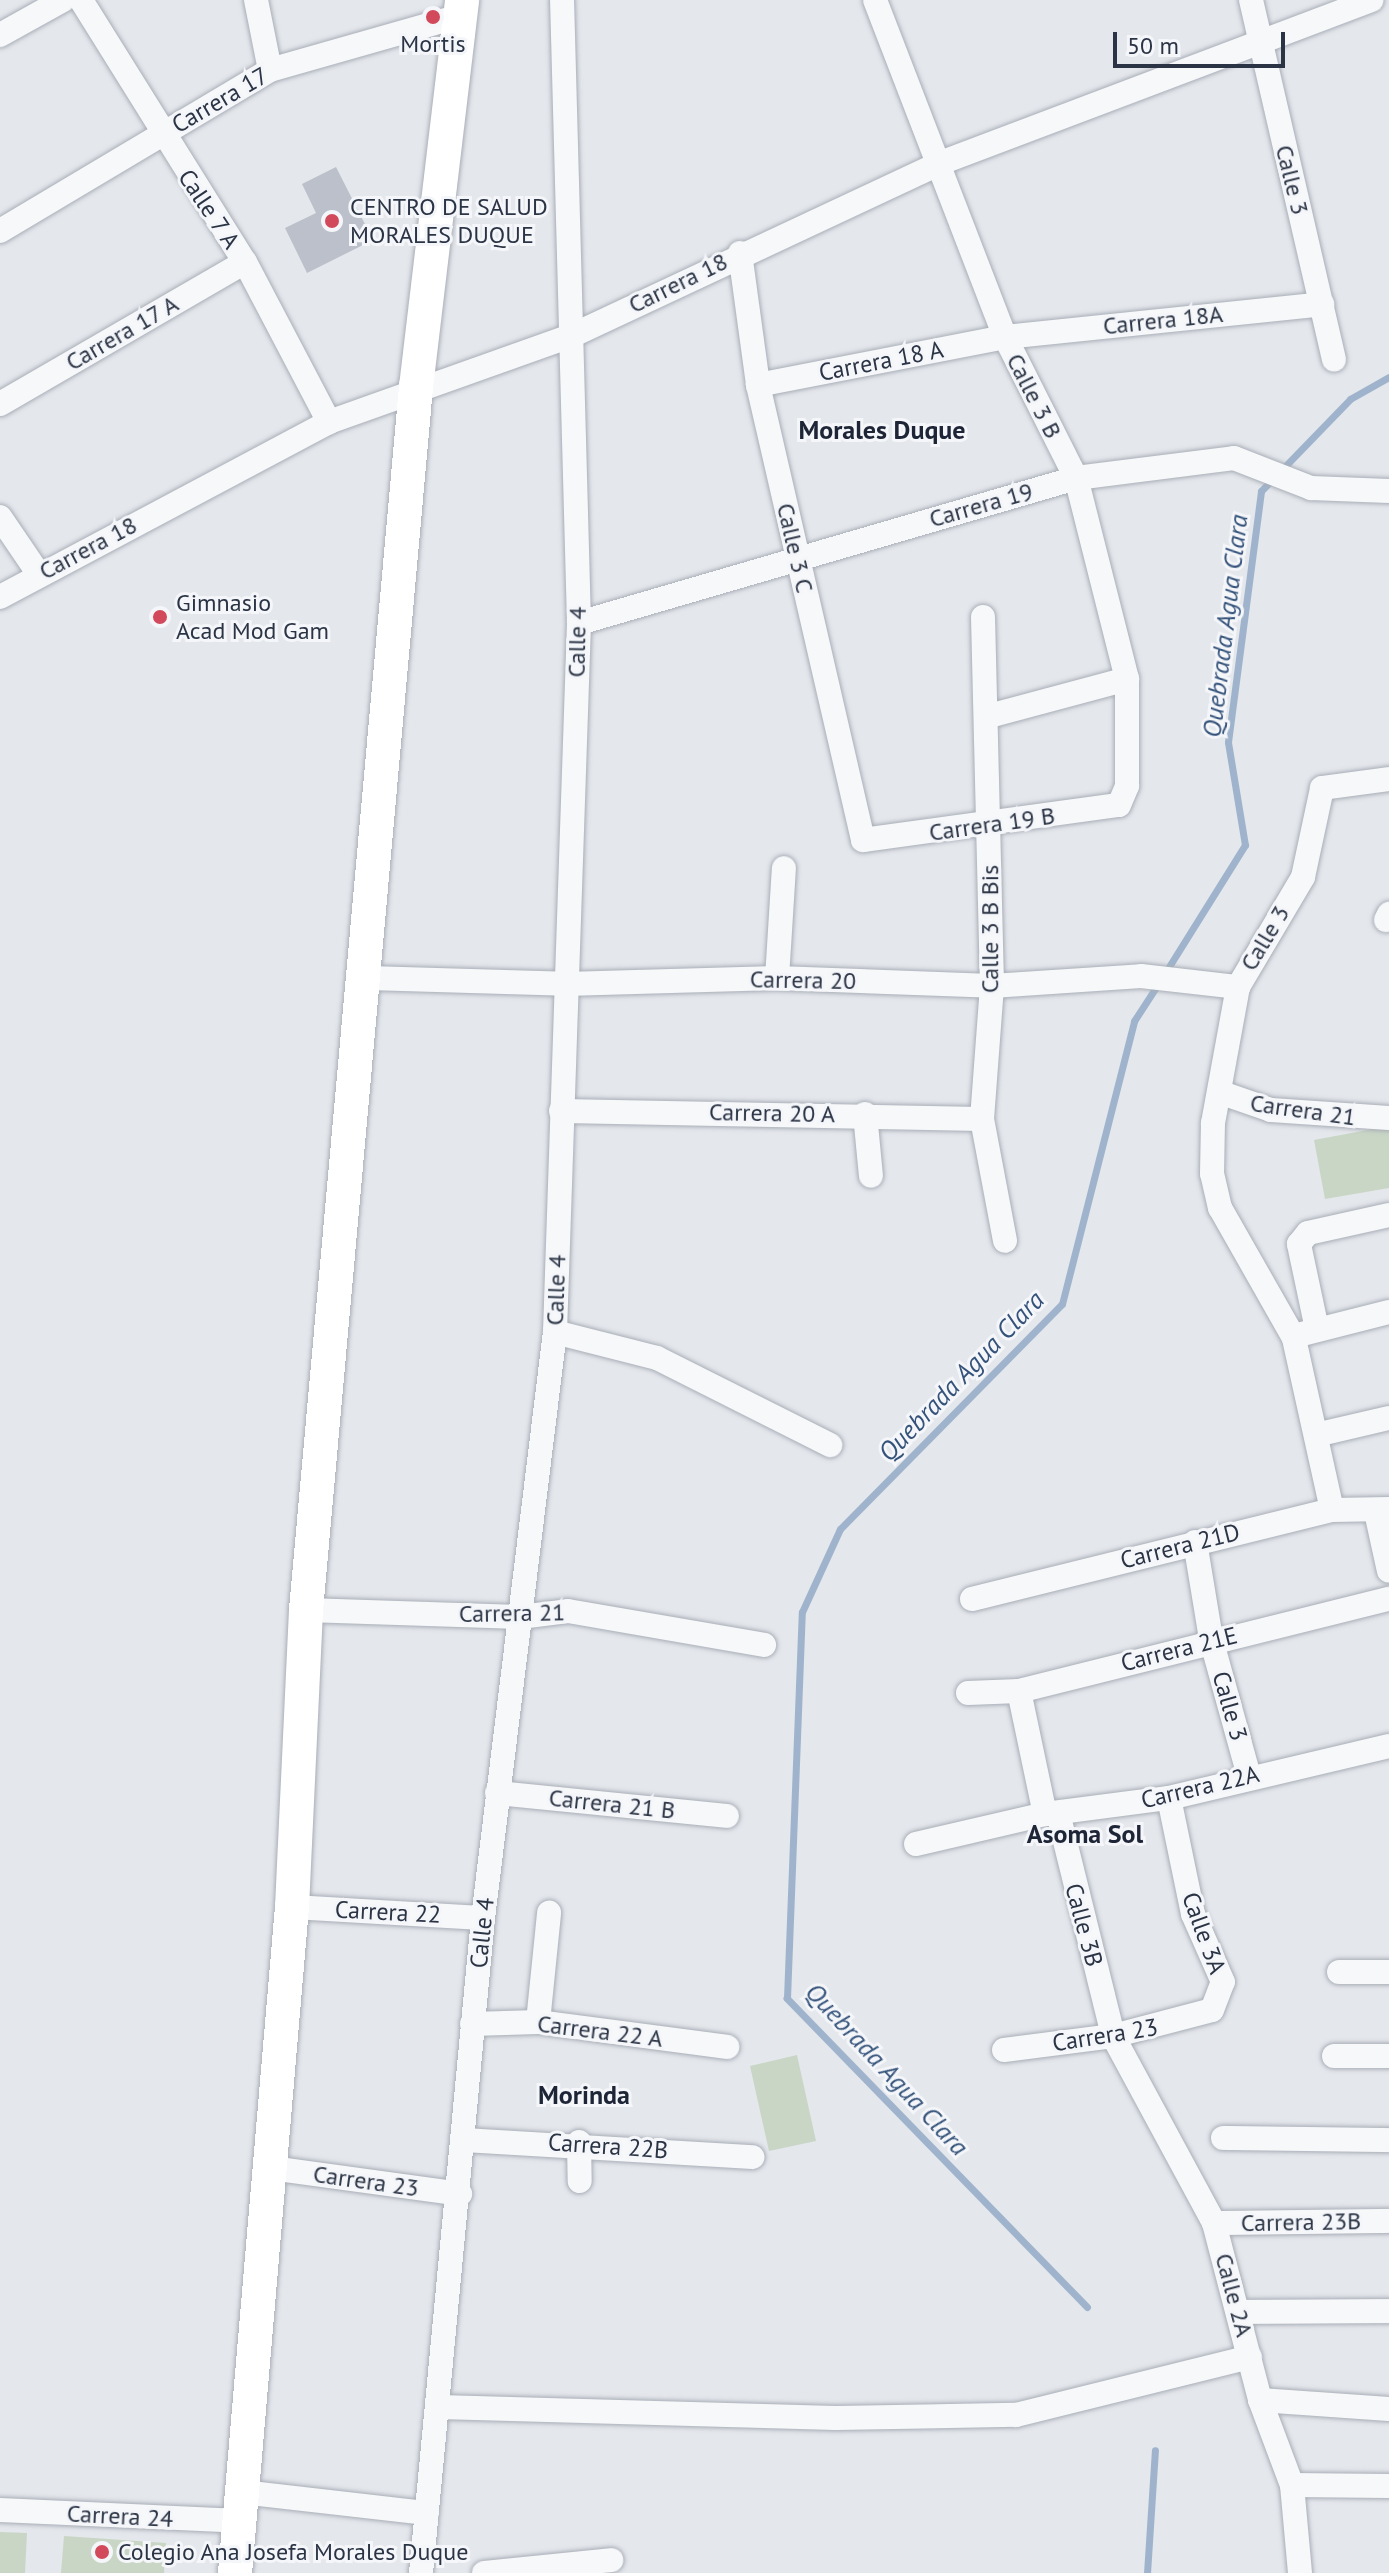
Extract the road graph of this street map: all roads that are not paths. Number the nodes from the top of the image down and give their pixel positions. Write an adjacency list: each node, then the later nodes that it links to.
1 (63, 0): 9 (street)
2 (81, 0): 12 (street, Calle 7 A)
3 (256, 0): 11 (street)
4 (562, 0): 18 (street, Calle 4)
5 (875, 0): 13 (street, Calle 3 B)
6 (1251, 0): 10 (street, Calle 3)
7 (1371, 0): 10 (street, Carrera 18)
8 (461, 8): 11 (street, Carrera 17); 22 (street)
9 (0, 35)
10 (1259, 43): 13 (street, Carrera 18); 17 (street, Calle 3)
11 (270, 70): 12 (street, Carrera 17)
12 (159, 134): 14 (street, Carrera 17); 16 (street, Calle 7 A)
13 (943, 162): 15 (street, Carrera 18); 19 (street, Calle 3 B)
14 (0, 231)
15 (740, 253): 18 (street, Carrera 18); 21 (street, Calle 3 C)
16 (245, 262): 23 (street, Carrera 17 A); 24 (street, Calle 7 A)
17 (1322, 304): 19 (street, Carrera 18A); 20 (street, Calle 3)
18 (571, 336): 22 (street, Carrera 18); 32 (street, Calle 4)
19 (1005, 337): 21 (street, Carrera 18 A); 25 (street, Calle 3 B)
20 (1334, 360)
21 (758, 385): 28 (street, Calle 3 C)
22 (416, 387): 24 (street, Carrera 18); 40 (street)
23 (0, 404)
24 (329, 422): 29 (street, Carrera 18)
25 (1076, 478): 26 (street, Carrera 19); 28 (street, Carrera 19); 33 (street, Calle 3 B)
26 (1389, 491)
27 (0, 517): 29 (street)
28 (797, 558): 32 (street, Carrera 19); 38 (street, Calle 3 C)
29 (38, 573): 30 (street, Carrera 18)
30 (0, 597)
31 (983, 617): 34 (street, Calle 3 B Bis)
32 (579, 623): 42 (street, Calle 4)
33 (1127, 679): 34 (street); 36 (street, Calle 3 B)
34 (989, 716): 37 (street, Calle 3 B Bis)
35 (1389, 779): 43 (street, Calle 3)
36 (1119, 805): 37 (street, Carrera 19 B)
37 (989, 827): 38 (street, Carrera 19 B); 44 (street, Calle 3 B Bis)
38 (863, 840)
39 (784, 868): 41 (street)
40 (368, 978): 42 (street, Carrera 20); 66 (street)
41 (777, 978): 42 (street, Carrera 20); 44 (street, Carrera 20)
42 (565, 984): 46 (street, Calle 4)
43 (1228, 985): 44 (street, Carrera 20); 45 (street, Calle 3)
44 (992, 986): 49 (street, Calle 3 B Bis)
45 (1219, 1092): 48 (street, Carrera 21); 56 (street, Calle 3)
46 (561, 1111): 47 (street, Carrera 20 A); 55 (street, Calle 4)
47 (865, 1114): 49 (street, Carrera 20 A); 50 (street)
48 (1389, 1118)
49 (982, 1119): 52 (street, Calle 3 B Bis)
50 (871, 1176)
51 (1389, 1215): 54 (street)
52 (1005, 1241)
53 (1389, 1312): 54 (street)
54 (1317, 1329): 56 (street)
55 (555, 1332): 59 (street); 67 (street, Calle 4)
56 (1294, 1338): 58 (street, Calle 3)
57 (1389, 1418): 58 (street)
58 (1320, 1434): 60 (street, Calle 3)
59 (830, 1445)
60 (1332, 1510): 61 (street, Carrera 21D); 62 (street, Carrera 21D)
61 (1382, 1511): 63 (street)
62 (1195, 1542): 64 (street, Carrera 21D); 68 (street, Calle 3)
63 (1389, 1571)
64 (972, 1599)
65 (1389, 1599): 68 (street, Carrera 21E)
66 (306, 1610): 67 (street, Carrera 21); 79 (street)
67 (520, 1617): 69 (street, Carrera 21); 74 (street, Calle 4)
68 (1211, 1639): 70 (street, Carrera 21E); 73 (street, Calle 3)
69 (764, 1645)
70 (1019, 1691): 71 (street, Carrera 21E); 76 (street, Calle 3B)
71 (968, 1693)
72 (1389, 1746): 73 (street, Carrera 22A)
73 (1249, 1776): 75 (street, Carrera 22A)
74 (497, 1793): 77 (street, Carrera 21 B); 81 (street, Calle 4)
75 (1169, 1798): 76 (street, Carrera 22A); 84 (street, Calle 3A)
76 (1052, 1813): 78 (street, Carrera 22A); 87 (street, Calle 3B)
77 (727, 1816)
78 (916, 1844)
79 (292, 1907): 81 (street, Carrera 22); 97 (street)
80 (549, 1913): 85 (street)
81 (483, 1918): 86 (street, Calle 4)
82 (1339, 1972): 83 (street)
83 (1389, 1972)
84 (1206, 2016): 87 (street, Carrera 23)
85 (538, 2022): 86 (street, Carrera 22 A); 88 (street, Carrera 22 A)
86 (472, 2024): 93 (street, Calle 4)
87 (1113, 2036): 89 (street, Carrera 23); 101 (street, Calle 2A)
88 (727, 2047)
89 (1004, 2050)
90 (1334, 2056): 91 (street)
91 (1389, 2056)
92 (1223, 2138): 94 (street)
93 (464, 2140): 95 (street, Carrera 22B); 99 (street, Calle 4)
94 (1389, 2140)
95 (579, 2142): 96 (street, Carrera 22B); 98 (street)
96 (752, 2157)
97 (271, 2168): 99 (street, Carrera 23); 110 (street)
98 (580, 2181)
99 (460, 2194): 106 (street, Calle 4)
100 (1389, 2221): 101 (street, Carrera 23B)
101 (1214, 2223): 103 (street, Calle 2A)
102 (1389, 2311): 103 (street)
103 (1240, 2312): 104 (street, Calle 2A)
104 (1250, 2357): 105 (street, Calle 2A); 106 (street)
105 (1260, 2400): 107 (street); 108 (street, Calle 2A)
106 (439, 2407): 112 (street, Calle 4)
107 (1389, 2409)
108 (1292, 2485): 109 (street); 117 (street, Calle 2A)
109 (1389, 2486)
110 (241, 2507): 111 (street, Carrera 24); 112 (street, Carrera 24); 114 (street)
111 (0, 2510)
112 (427, 2513): 115 (street, Calle 4)
113 (611, 2560): 116 (street)
114 (235, 2573)
115 (421, 2573)
116 (484, 2573)
117 (1300, 2573)

